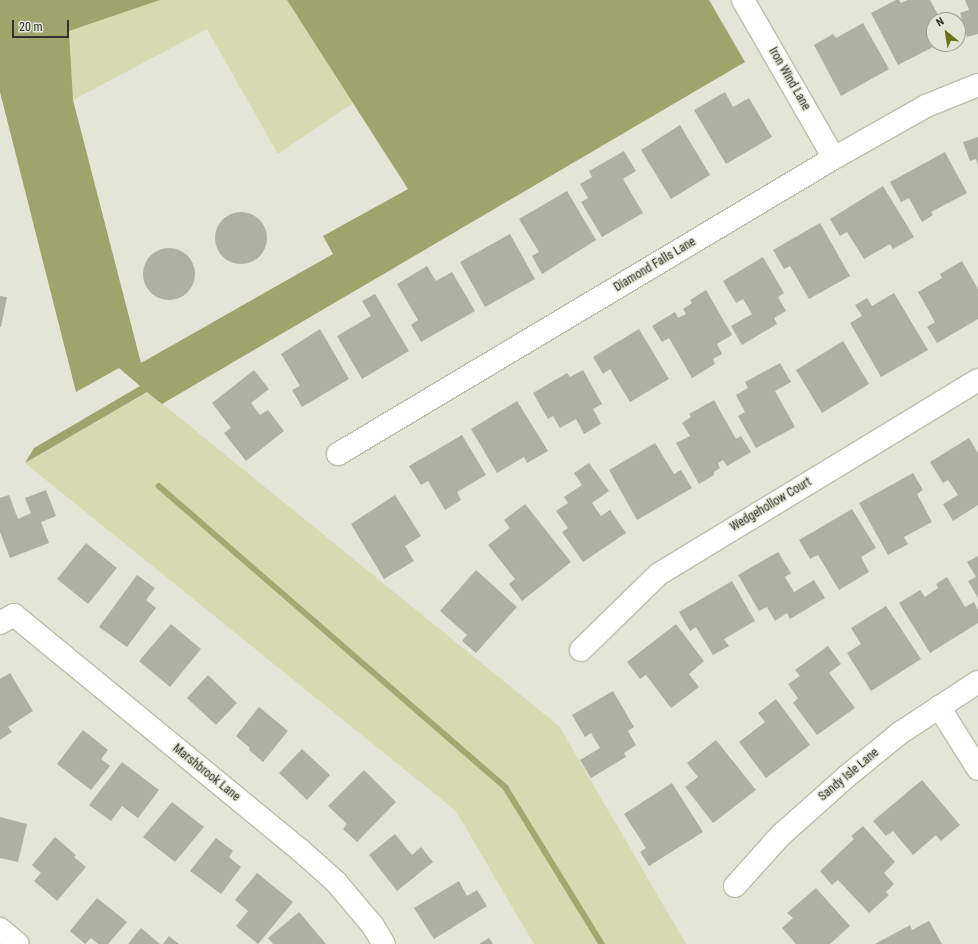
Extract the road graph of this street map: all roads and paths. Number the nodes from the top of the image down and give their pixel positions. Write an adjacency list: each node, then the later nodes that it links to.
1 (743, 0): 3 (street, Iron Wind Lane)
2 (978, 85): 3 (street, Diamond Falls Lane)
3 (834, 158): 5 (street, Diamond Falls Lane)
4 (978, 380): 7 (street, Wedgehollow Court)
5 (338, 454)
6 (7, 619): 14 (street, Marshbrook Lane)
7 (581, 650)
8 (978, 682): 9 (street, Sandy Isle Lane)
9 (939, 707): 10 (street); 11 (street, Sandy Isle Lane)
10 (978, 769)
11 (735, 886)
12 (0, 929): 13 (street)
13 (18, 944)
14 (384, 944)

